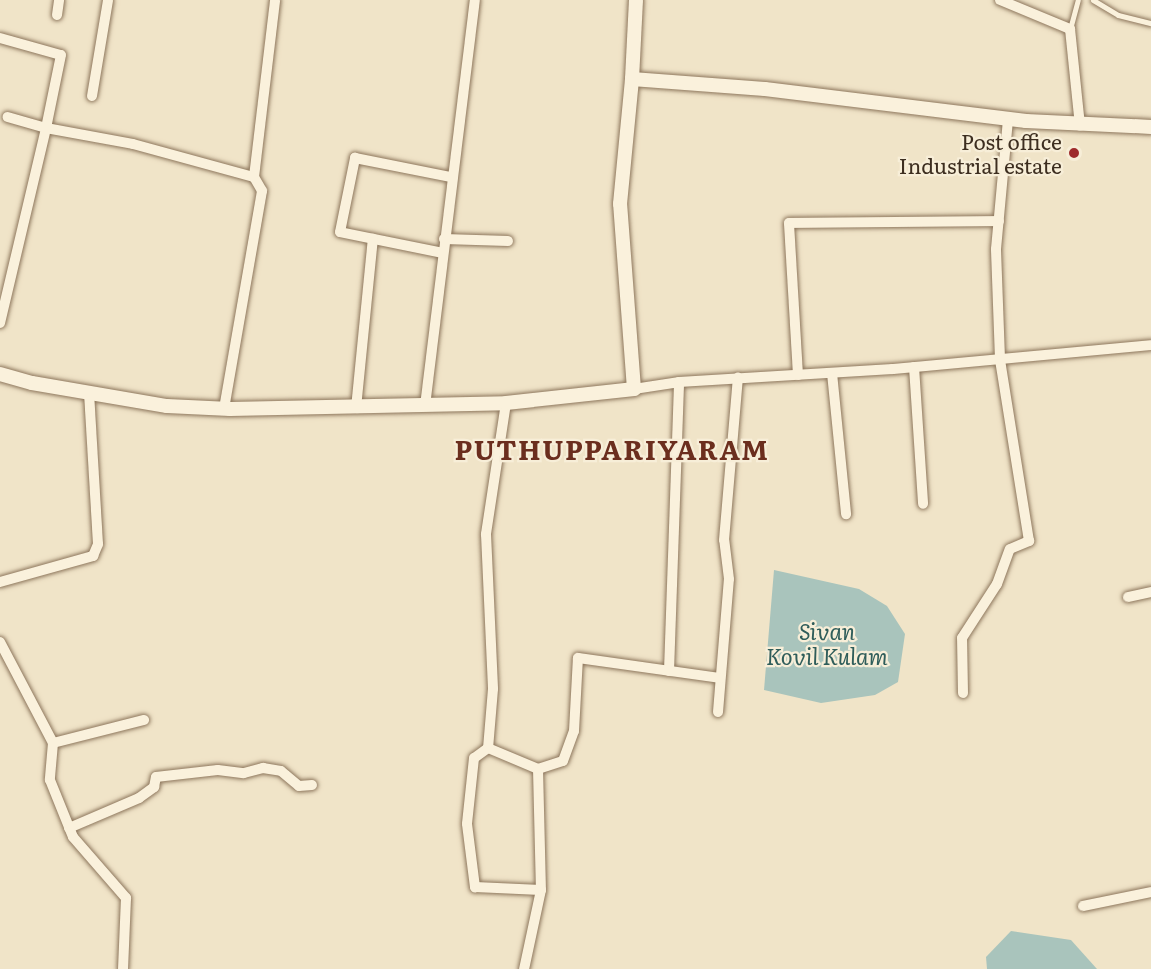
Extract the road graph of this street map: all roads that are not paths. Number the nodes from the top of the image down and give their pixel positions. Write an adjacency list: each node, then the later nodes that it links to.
1 (59, 0): 9 (street)
2 (108, 0): 14 (street)
3 (275, 0): 20 (street)
4 (475, 0): 21 (street)
5 (636, 0): 13 (street)
6 (1000, 0): 11 (street)
7 (1078, 0): 11 (lane)
8 (1093, 0): 10 (lane)
9 (57, 15)
10 (1151, 23)
11 (1070, 29): 17 (street)
12 (0, 38): 18 (street)
13 (632, 79): 16 (street); 36 (street)
14 (92, 96)
15 (8, 117): 18 (street)
16 (1008, 118): 17 (street); 22 (street)
17 (1080, 125): 19 (street)
18 (46, 128): 20 (street); 27 (street)
19 (1151, 128)
20 (254, 177): 41 (street)
21 (451, 177): 23 (street); 24 (street)
22 (999, 221): 29 (street); 33 (street)
23 (373, 238): 26 (street); 40 (street)
24 (444, 240): 25 (street); 26 (street)
25 (508, 241)
26 (443, 253): 39 (street)
27 (0, 323)
28 (1151, 345): 29 (street)
29 (1000, 359): 30 (street); 50 (street)
30 (914, 367): 31 (street); 42 (street)
31 (832, 372): 33 (street); 43 (street)
32 (0, 374): 37 (street)
33 (798, 375): 34 (street)
34 (738, 378): 35 (street); 49 (street)
35 (679, 382): 36 (street); 48 (street)
36 (634, 389): 38 (street)
37 (89, 391): 41 (street); 44 (street)
38 (506, 403): 39 (street); 54 (street)
39 (425, 406): 40 (street)
40 (356, 408): 41 (street)
41 (224, 409)
42 (923, 504)
43 (846, 514)
44 (0, 582)
45 (1151, 592): 46 (street)
46 (1128, 597)
47 (0, 642): 53 (street)
48 (669, 671): 49 (street); 55 (street)
49 (720, 678): 51 (street)
50 (963, 693)
51 (718, 712)
52 (144, 720): 53 (street)
53 (53, 743): 57 (street)
54 (488, 748): 55 (street); 58 (street)
55 (538, 769): 58 (street)
56 (312, 785): 57 (street)
57 (69, 828): 61 (street)
58 (541, 890): 62 (street)
59 (1151, 892): 60 (street)
60 (1083, 906)
61 (123, 969)
62 (524, 969)

